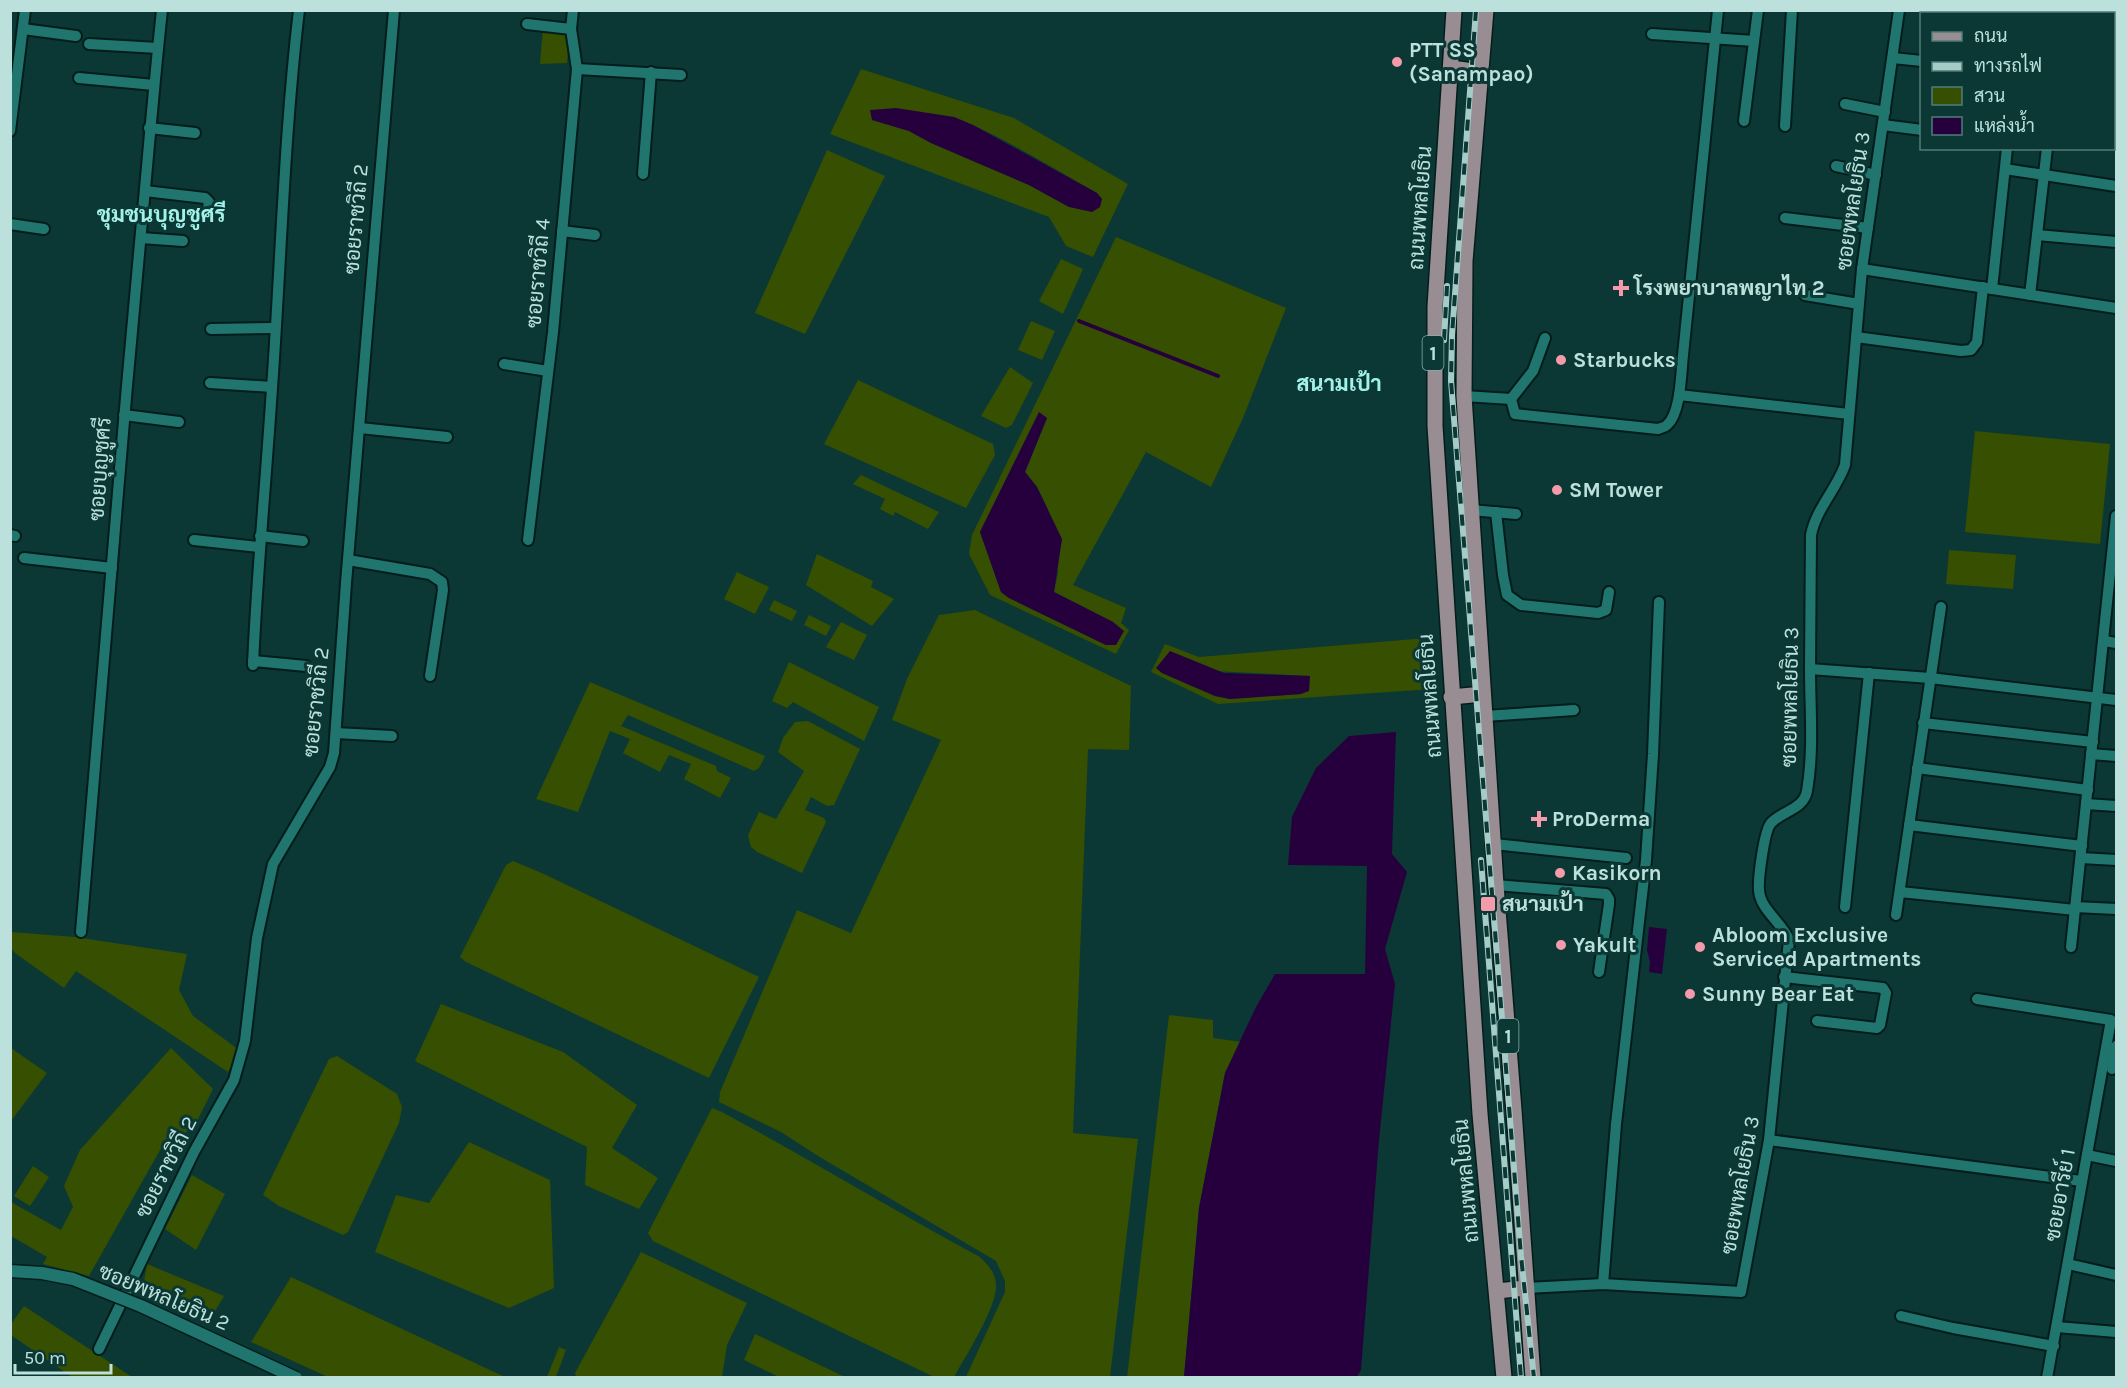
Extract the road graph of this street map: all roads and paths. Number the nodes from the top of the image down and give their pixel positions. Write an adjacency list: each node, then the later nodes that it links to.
1 (25, 10): 13 (street)
2 (162, 10): 20 (street, ซอยบุญชูศรี)
3 (299, 10): 65 (street)
4 (394, 10): 79 (street, ซอยราชวิถี 2)
5 (573, 10): 14 (street, ซอยราชวิถี 4)
6 (1454, 10): 23 (main road, ถนนพหลโยธิน / 1)
7 (1486, 10): 26 (main road, 1)
8 (1718, 10): 17 (street)
9 (1758, 10): 18 (street)
10 (1792, 10): 34 (street)
11 (1899, 10): 21 (street, ซอยพหลโยธิน 3)
12 (527, 24): 14 (street)
13 (23, 28): 16 (street); 37 (street)
14 (571, 29): 24 (street, ซอยราชวิถี 4)
15 (1652, 34): 17 (street)
16 (76, 36)
17 (1715, 38): 18 (street); 73 (street)
18 (1754, 41): 32 (street)
19 (89, 44): 20 (street)
20 (158, 48): 29 (street, ซอยบุญชูศรี)
21 (1893, 58): 22 (street); 31 (street, ซอยพหลโยธิน 3)
22 (1920, 62)
23 (1451, 68): 26 (main road); 105 (main road, ถนนพหลโยธิน / 1)
24 (577, 69): 25 (street); 53 (street, ซอยราชวิถี 4)
25 (651, 72): 27 (street); 43 (street)
26 (1481, 72): 74 (main road, 1)
27 (681, 75)
28 (79, 78): 29 (street)
29 (154, 85): 35 (street, ซอยบุญชูศรี)
30 (1845, 104): 31 (street)
31 (1885, 112): 33 (street, ซอยพหลโยธิน 3)
32 (1744, 121)
33 (1883, 125): 36 (street); 45 (street, ซอยพหลโยธิน 3)
34 (1785, 126)
35 (149, 128): 38 (street); 47 (street, ซอยบุญชูศรี)
36 (1920, 130)
37 (10, 131)
38 (195, 133)
39 (2007, 150): 42 (street)
40 (2047, 150): 44 (street)
41 (1836, 166): 45 (street)
42 (2005, 169): 44 (street); 60 (street)
43 (644, 174)
44 (2044, 174): 46 (street); 55 (street)
45 (1876, 175): 51 (street, ซอยพหลโยธิน 3)
46 (2116, 186)
47 (145, 191): 48 (street); 56 (street, ซอยบุญชูศรี)
48 (207, 215)
49 (1785, 218): 51 (street)
50 (10, 224): 52 (street)
51 (1868, 228): 59 (street, ซอยพหลโยธิน 3)
52 (44, 229)
53 (562, 231): 54 (street); 70 (street, ซอยราชวิถี 4)
54 (595, 235)
55 (2037, 235): 58 (street); 62 (street)
56 (141, 238): 57 (street); 77 (street, ซอยบุญชูศรี)
57 (183, 241)
58 (2116, 242)
59 (1862, 269): 60 (street); 63 (street, ซอยพหลโยธิน 3)
60 (1987, 288): 62 (street); 67 (street)
61 (1805, 295): 63 (street)
62 (2030, 295): 64 (street)
63 (1859, 304): 67 (street, ซอยพหลโยธิน 3)
64 (2116, 308)
65 (275, 328): 66 (street); 72 (street)
66 (211, 330)
67 (1856, 337): 76 (street, ซอยพหลโยธิน 3)
68 (1545, 338): 75 (street)
69 (504, 364): 70 (street)
70 (548, 371): 86 (street, ซอยราชวิถี 4)
71 (210, 383): 72 (street)
72 (272, 387): 89 (street)
73 (1679, 395): 75 (street); 76 (street)
74 (1464, 396): 75 (street); 81 (main road, 1)
75 (1511, 399)
76 (1849, 414): 100 (street, ซอยพหลโยธิน 3)
77 (124, 415): 78 (street); 92 (street, ซอยบุญชูศรี)
78 (179, 422)
79 (360, 428): 80 (street); 91 (street, ซอยราชวิถี 2)
80 (447, 437)
81 (1472, 510): 82 (street); 104 (main road, 1)
82 (1496, 512): 83 (street); 93 (street)
83 (1516, 514)
84 (2116, 516): 87 (street)
85 (194, 540): 89 (street)
86 (528, 540)
87 (2115, 540): 94 (street)
88 (303, 541): 89 (street)
89 (259, 542): 99 (street)
90 (24, 558): 92 (street)
91 (348, 560): 102 (street); 111 (street, ซอยราชวิถี 2)
92 (112, 568): 131 (street, ซอยบุญชูศรี)
93 (1609, 592)
94 (2112, 595): 97 (street)
95 (1659, 602): 146 (street)
96 (1941, 607): 103 (street)
97 (2104, 641): 98 (street); 106 (street)
98 (2116, 643)
99 (306, 666)
100 (1810, 669): 101 (street); 134 (street, ซอยพหลโยธิน 3)
101 (1869, 673): 103 (street); 127 (street)
102 (430, 676)
103 (1930, 678): 106 (street); 110 (street)
104 (1484, 694): 105 (main road); 109 (main road, 1)
105 (1451, 697): 148 (main road, ถนนพหลโยธิน / 1)
106 (2097, 698): 107 (street); 113 (street)
107 (2116, 700)
108 (1574, 710): 109 (street)
109 (1485, 716): 121 (main road, 1)
110 (1923, 723): 113 (street); 116 (street)
111 (336, 733): 112 (street); 153 (street, ซอยราชวิถี 2)
112 (392, 736)
113 (2093, 742): 114 (street)
114 (2091, 754): 115 (street); 117 (street)
115 (2116, 756)
116 (1917, 768): 117 (street); 120 (street)
117 (2088, 790): 118 (street)
118 (2086, 804): 119 (street); 122 (street)
119 (2116, 806)
120 (1909, 825): 122 (street); 126 (street)
121 (1494, 844): 123 (street); 125 (main road, 1)
122 (2081, 852): 124 (street); 128 (street)
123 (1626, 858)
124 (2116, 861)
125 (1496, 885): 133 (street); 147 (main road, 1)
126 (1899, 892): 128 (street); 130 (street)
127 (1845, 907)
128 (2075, 908): 129 (street); 132 (street)
129 (2116, 909)
130 (1896, 915)
131 (81, 932)
132 (2071, 947)
133 (1599, 972)
134 (1784, 977): 136 (street); 139 (street, ซอยพหลโยธิน 3)
135 (1977, 999): 137 (street, ซอยอารีย์ 1)
136 (1817, 1021)
137 (2113, 1048): 138 (street, ซอยอารีย์ 1)
138 (2111, 1069): 140 (street, ซอยอารีย์ 1)
139 (1769, 1140): 142 (street); 146 (street, ซอยพหลโยธิน 3)
140 (2086, 1155): 141 (street); 142 (street, ซอยอารีย์ 1)
141 (2116, 1161)
142 (2081, 1180): 143 (street, ซอยอารีย์ 1)
143 (2068, 1264): 145 (street); 150 (street, ซอยอารีย์ 1)
144 (10, 1271): 154 (street, ซอยพหลโยธิน 2, bridge)
145 (2116, 1275)
146 (1603, 1284): 147 (street, ซอยพหลโยธิน 3)
147 (1526, 1288): 148 (main road); 156 (main road, 1)
148 (1497, 1291): 155 (main road, ถนนพหลโยธิน / 1)
149 (1901, 1316): 152 (street)
150 (2057, 1327): 151 (street); 152 (street, ซอยอารีย์ 1)
151 (2116, 1332)
152 (2054, 1346): 157 (street, ซอยอารีย์ 1)
153 (99, 1349)
154 (296, 1377)
155 (1504, 1377)
156 (1533, 1377)
157 (2047, 1377)

